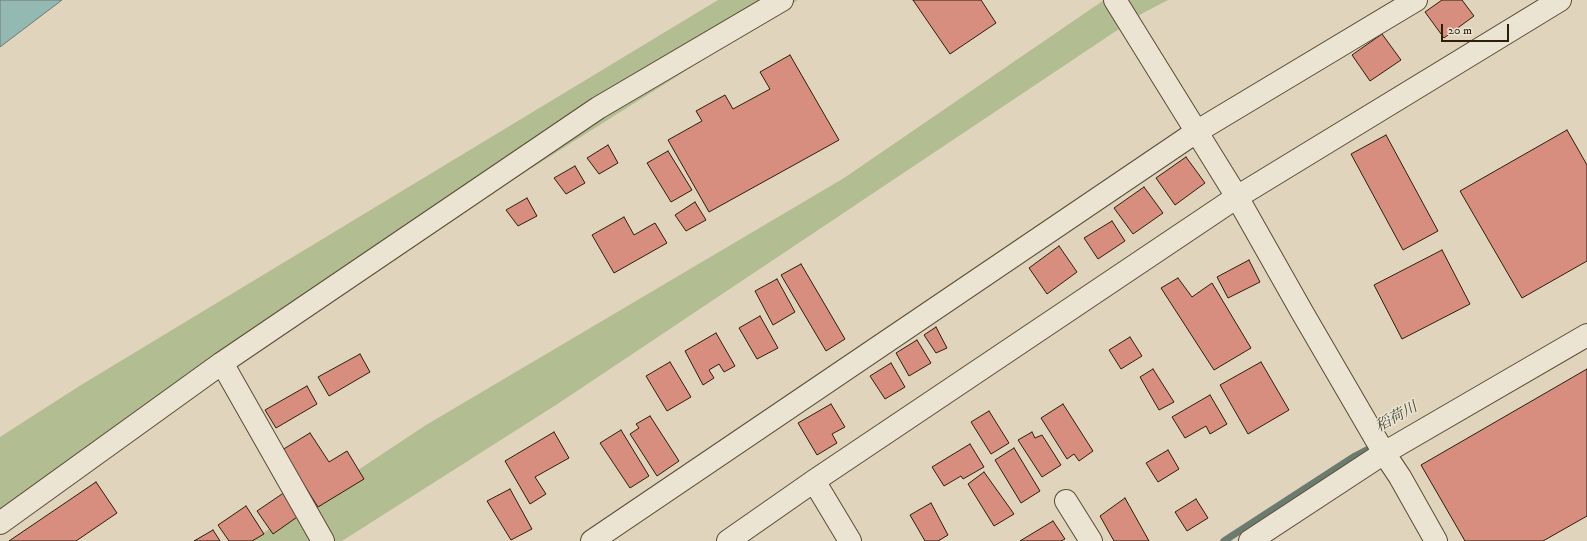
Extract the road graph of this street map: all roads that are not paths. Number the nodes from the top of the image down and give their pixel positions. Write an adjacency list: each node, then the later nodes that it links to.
1 (782, 0): 8 (street)
2 (1115, 0): 5 (street)
3 (1416, 0): 5 (street)
4 (1560, 0): 6 (street)
5 (1196, 132): 6 (street); 14 (street)
6 (1237, 197): 9 (street); 10 (street)
7 (1587, 335): 9 (street)
8 (222, 363): 12 (street); 13 (street)
9 (1383, 450): 18 (street); 19 (street)
10 (814, 481): 15 (street); 16 (street)
11 (1066, 501): 17 (street)
12 (0, 523)
13 (323, 541)
14 (592, 541)
15 (728, 541)
16 (850, 541)
17 (1091, 541)
18 (1250, 541)
19 (1436, 541)

